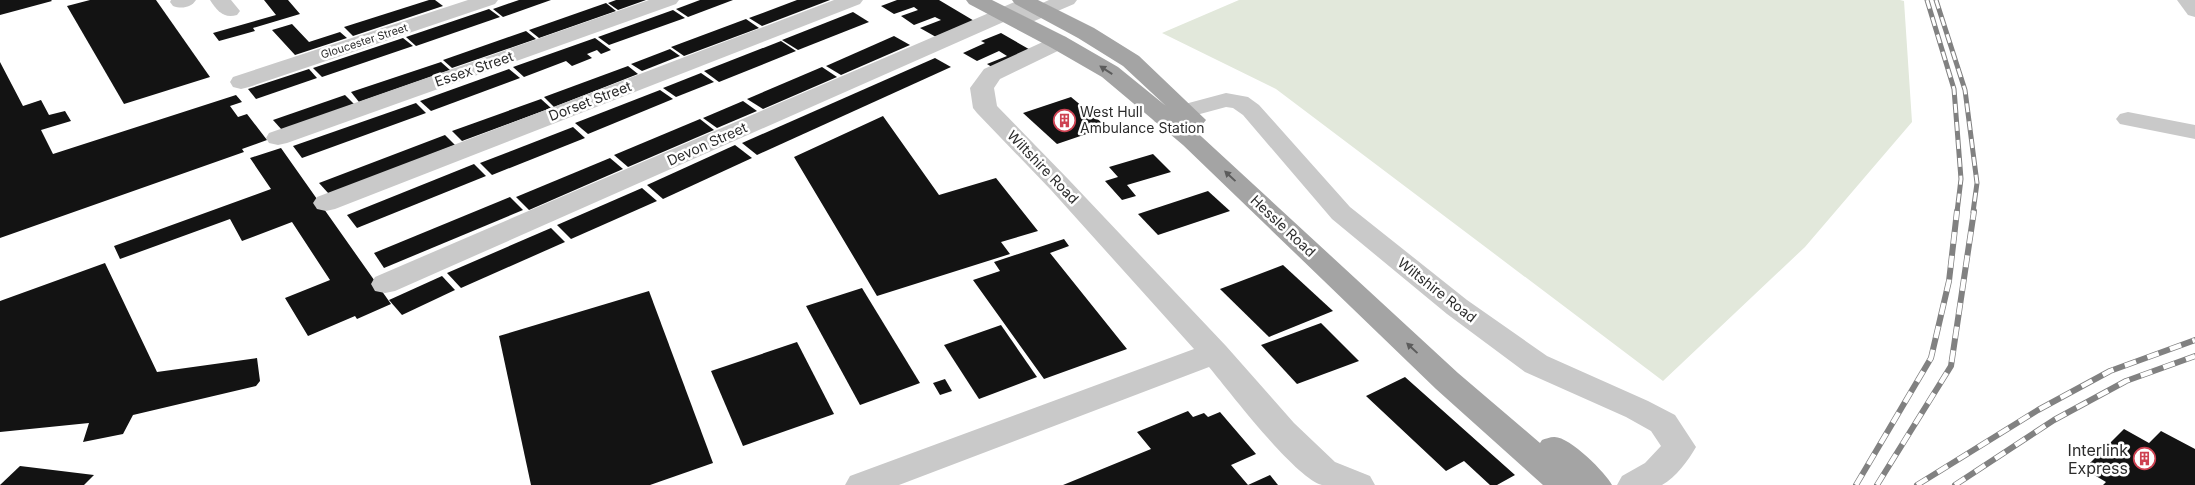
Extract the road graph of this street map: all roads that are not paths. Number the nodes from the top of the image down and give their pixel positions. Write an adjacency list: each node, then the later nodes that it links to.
1 (488, 0): 10 (street, Gloucester Street)
2 (670, 0): 14 (street, Essex Street)
3 (853, 0): 15 (street, Dorset Street)
4 (976, 0): 7 (main road, Hessle Road)
5 (1067, 0): 7 (street, Devon Street)
6 (2187, 0): 8 (street)
7 (1023, 10): 9 (main road, Hessle Road); 11 (main road, Hessle Road); 16 (street, Devon Street)
8 (2195, 11)
9 (1058, 42): 11 (main road, Hessle Road, one-way to 9); 17 (street, Wiltshire Road)
10 (241, 82)
11 (1174, 114): 18 (main road, Hessle Road); 23 (street, Wiltshire Road)
12 (2146, 125): 13 (street)
13 (2195, 132)
14 (278, 138)
15 (326, 203)
16 (384, 284)
17 (1215, 353): 19 (street); 20 (street, Wiltshire Road)
18 (1458, 378): 21 (main road, Hessle Road); 22 (main road, Hessle Road)
19 (862, 485)
20 (1358, 485)
21 (1566, 485)
22 (1595, 485)
23 (1634, 485)

